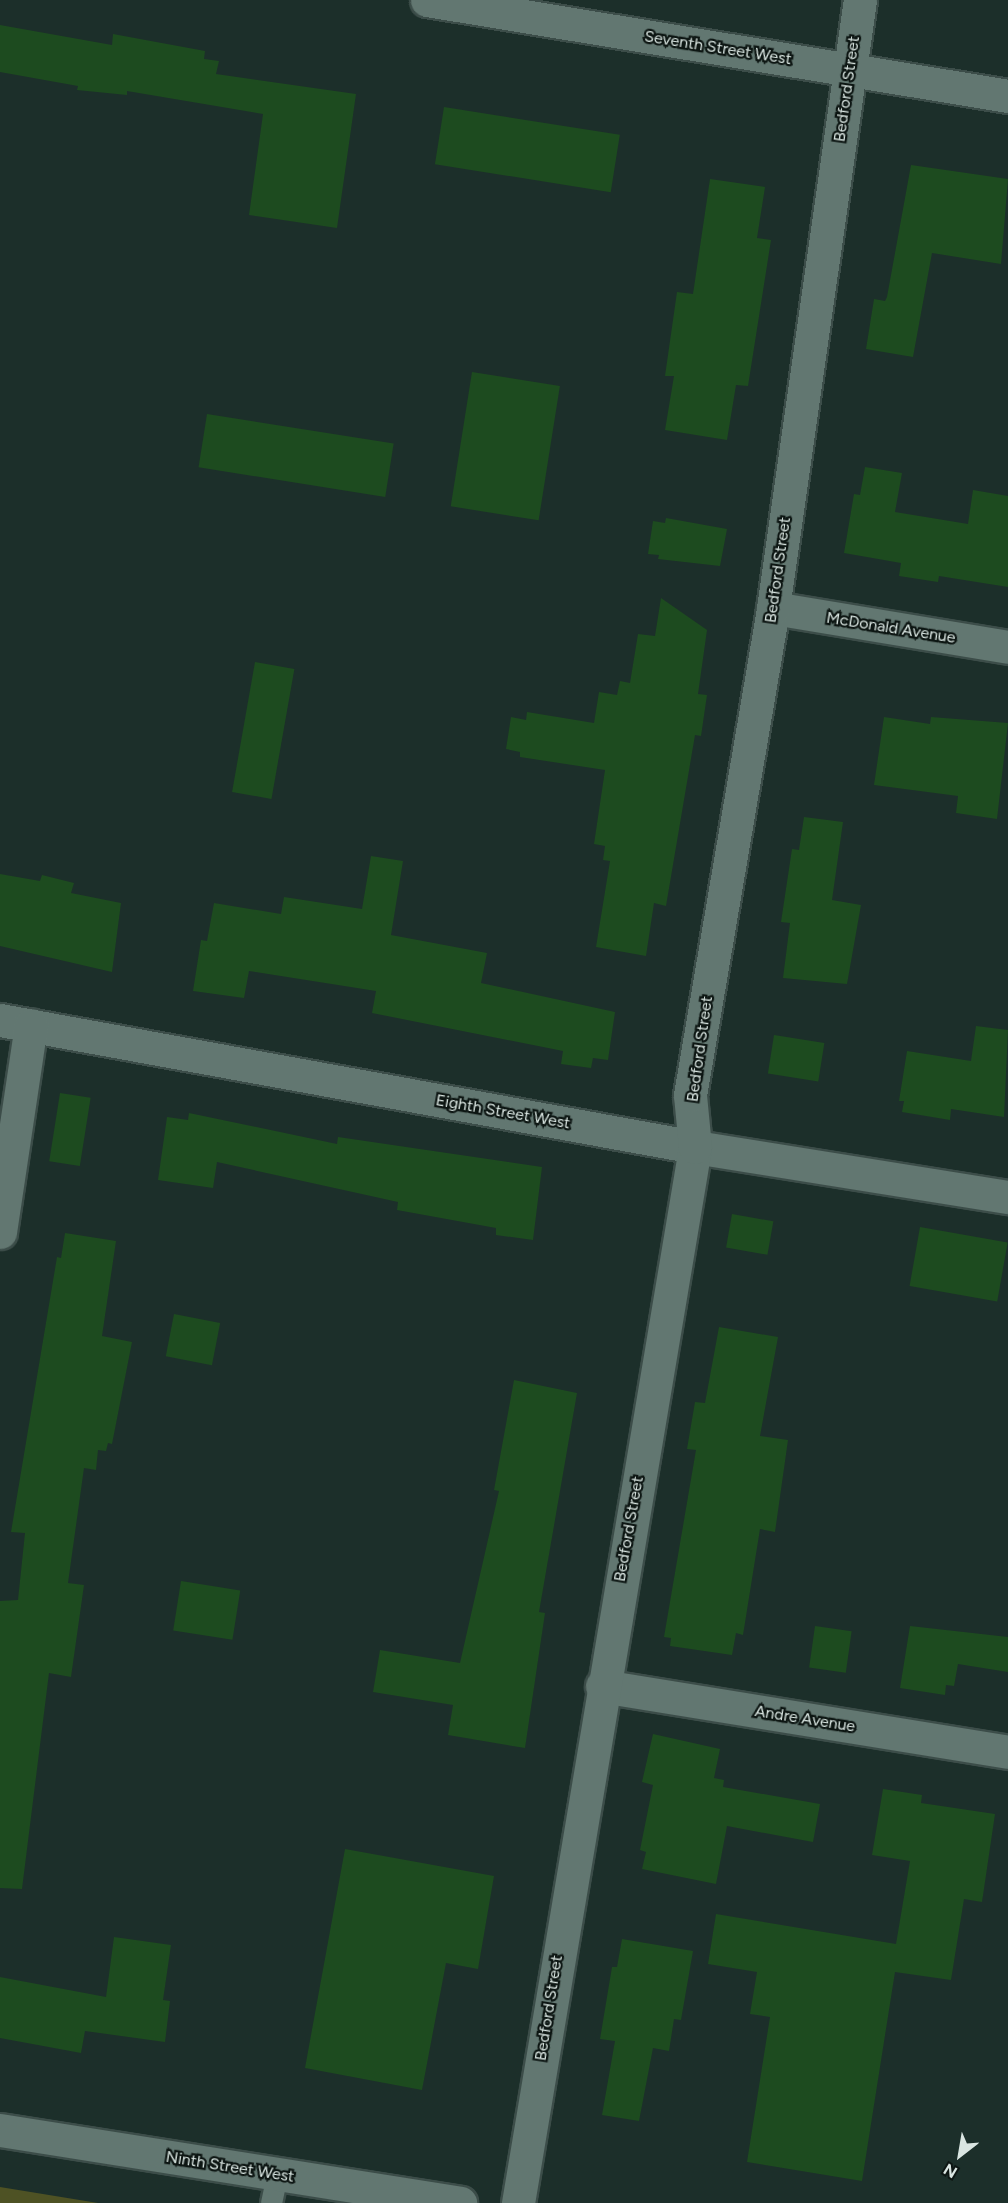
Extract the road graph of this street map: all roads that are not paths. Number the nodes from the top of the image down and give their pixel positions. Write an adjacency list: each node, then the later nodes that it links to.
1 (427, 0): 3 (street, Seventh Street West)
2 (860, 0): 3 (street, Bedford Street)
3 (848, 70): 4 (street, Seventh Street West); 5 (street, Bedford Street)
4 (1008, 96)
5 (773, 608): 6 (street, McDonald Avenue); 8 (street, Bedford Street)
6 (1008, 647)
7 (16, 1023): 8 (street, Eighth Street West); 10 (street)
8 (694, 1147): 9 (street, Eighth Street West); 11 (street, Bedford Street)
9 (1008, 1197)
10 (0, 1232)
11 (602, 1686): 12 (street, Andre Avenue); 16 (street, Bedford Street)
12 (1008, 1752)
13 (0, 2130): 14 (street, Ninth Street West)
14 (274, 2188): 15 (street, Ninth Street West)
15 (460, 2203)
16 (518, 2203)

